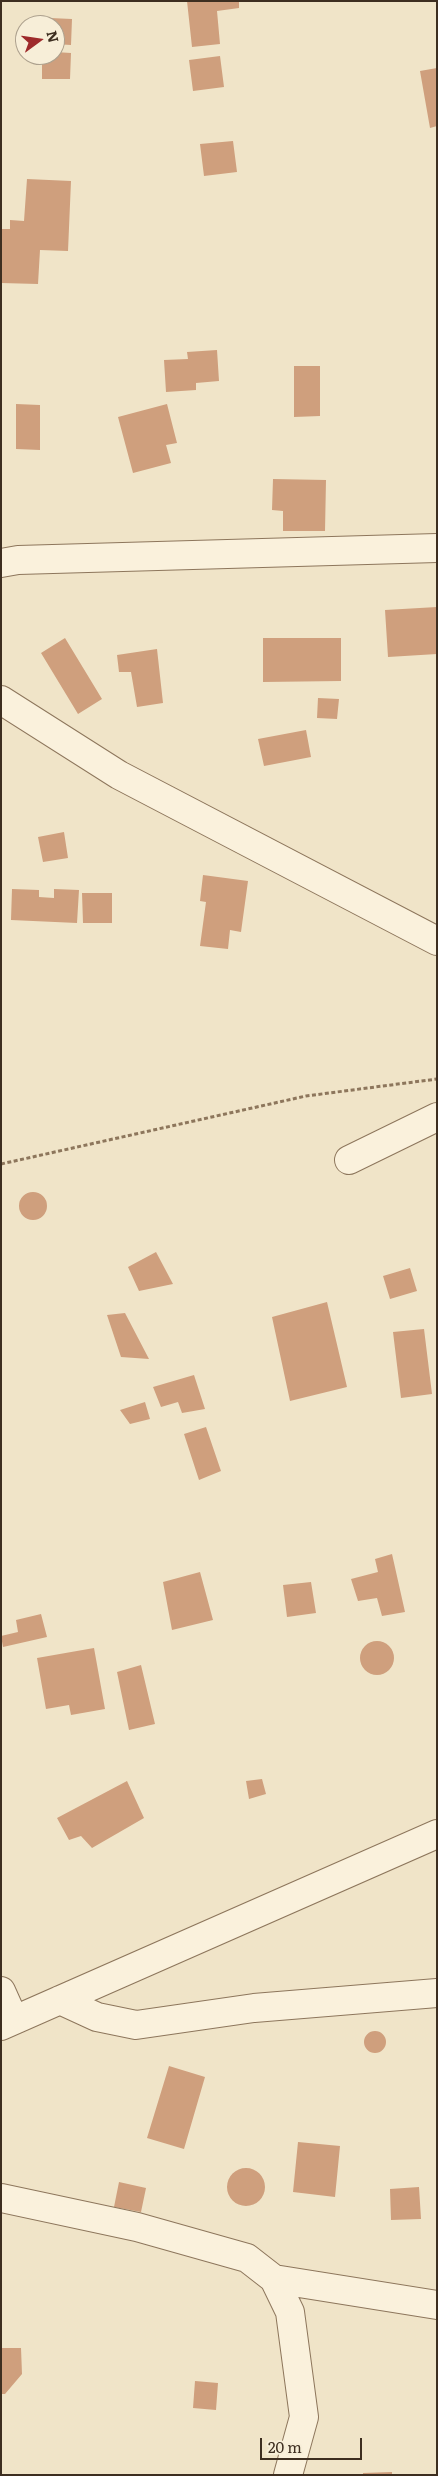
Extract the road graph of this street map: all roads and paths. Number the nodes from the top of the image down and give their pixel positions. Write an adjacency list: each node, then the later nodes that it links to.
1 (437, 548): 2 (street)
2 (1, 563)
3 (1, 700): 4 (street)
4 (437, 941)
5 (437, 1079): 8 (path)
6 (437, 1117): 7 (street)
7 (349, 1160)
8 (1, 1164)
9 (437, 1834): 12 (street)
10 (1, 1991): 13 (street)
11 (437, 1993): 12 (street)
12 (60, 2000): 13 (street)
13 (7, 2023)
14 (1, 2198): 15 (street)
15 (274, 2279): 16 (street); 17 (street)
16 (437, 2305)
17 (288, 2475)

